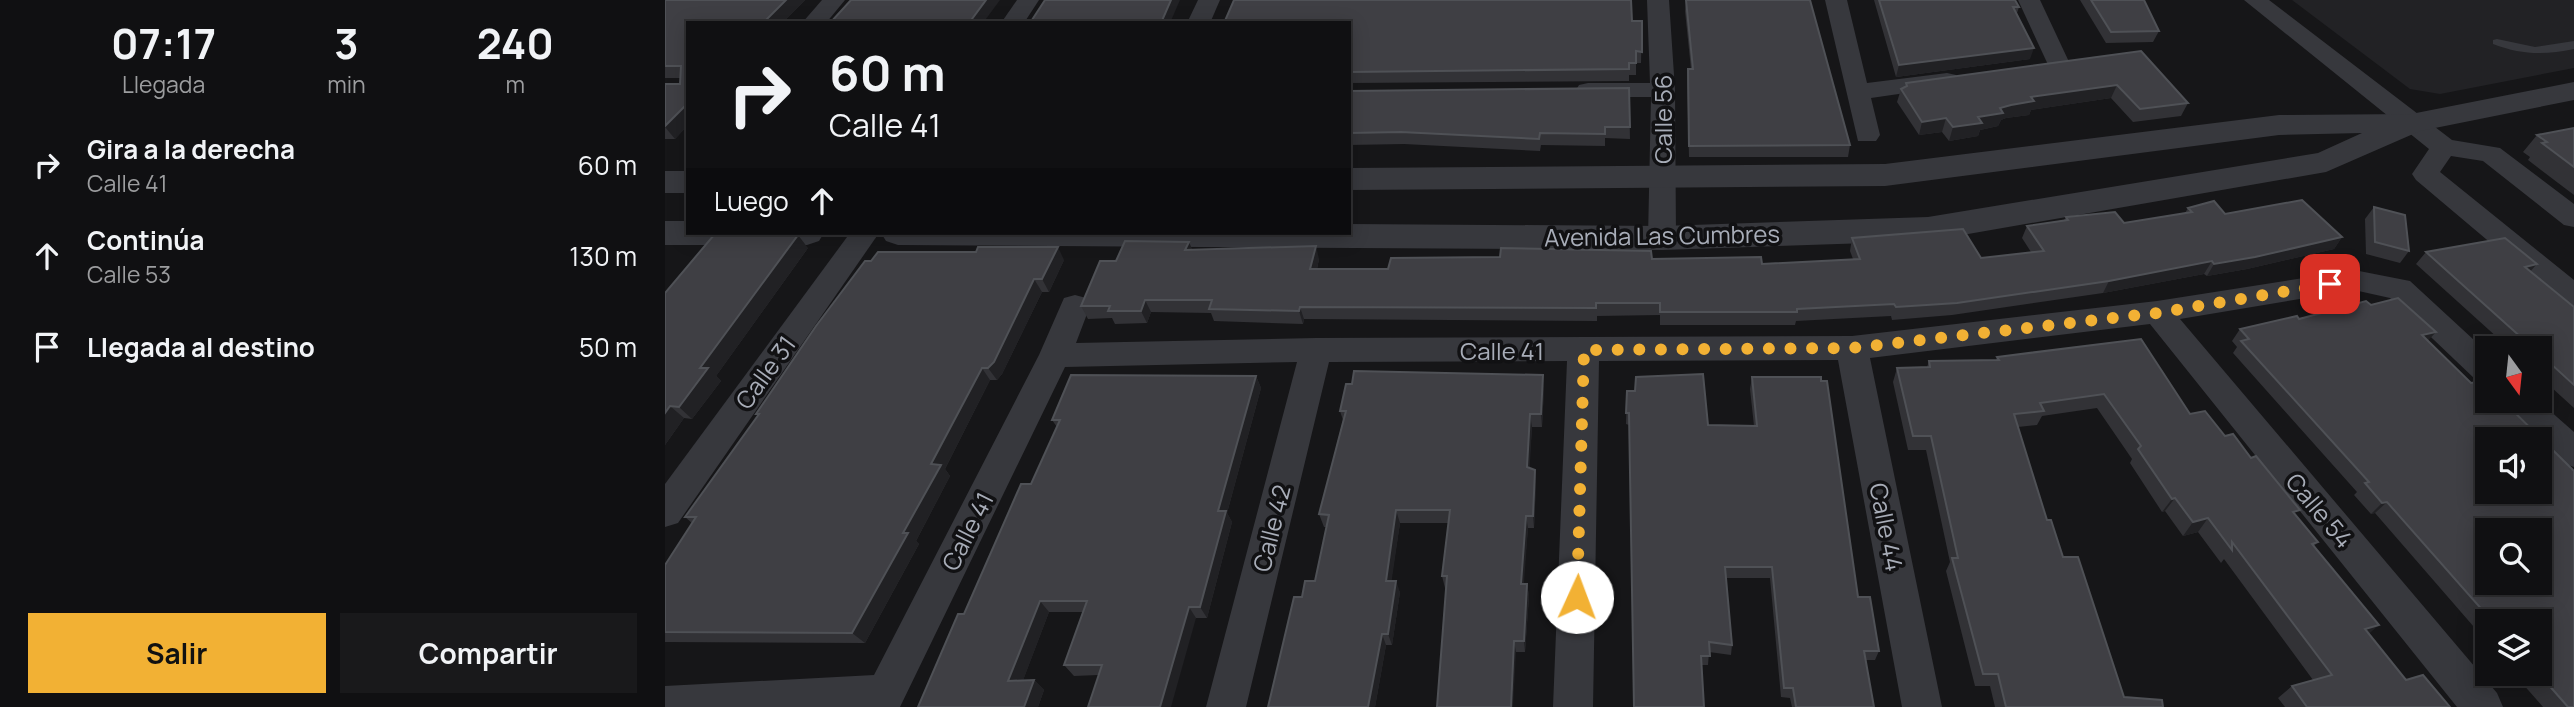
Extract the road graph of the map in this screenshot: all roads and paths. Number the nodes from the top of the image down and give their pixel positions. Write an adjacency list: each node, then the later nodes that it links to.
1 (834, 0): 8 (street)
2 (1028, 0): 9 (street)
3 (1209, 0): 10 (street)
4 (1658, 0): 18 (street, Calle 56)
5 (1836, 0): 20 (street)
6 (2029, 0): 14 (street)
7 (2255, 0): 21 (street)
8 (815, 21)
9 (1013, 21)
10 (1199, 21)
11 (2497, 42): 12 (lane)
12 (2574, 45)
13 (2085, 61): 14 (street)
14 (2058, 64): 15 (street)
15 (2031, 68)
16 (1965, 77): 20 (street)
17 (1568, 90): 18 (street)
18 (1663, 90): 25 (street, Calle 56)
19 (2574, 91): 21 (street, Avenida Las Cumbres)
20 (1858, 92): 22 (street)
21 (2411, 123): 23 (street); 25 (street, Avenida Las Cumbres); 33 (street, Avenida Las Cumbres)
22 (1867, 135)
23 (2444, 148): 28 (street); 34 (street)
24 (1351, 178): 25 (street, Avenida Las Cumbres)
25 (1662, 178): 33 (street, Calle 56)
26 (665, 182): 27 (street)
27 (686, 182)
28 (2574, 218)
29 (665, 233): 30 (street)
30 (686, 233)
31 (864, 235): 44 (street, Calle 31)
32 (1204, 235): 33 (street, Avenida Las Cumbres)
33 (1662, 238)
34 (2574, 296)
35 (1075, 306): 40 (street, Calle 41)
36 (2157, 313): 37 (street, Calle 41); 41 (street, Calle 41); 50 (street, Calle 54)
37 (1852, 348): 39 (street, Calle 41); 49 (street, Calle 44)
38 (1316, 350): 39 (street, Calle 41); 40 (street, Calle 41); 47 (street, Calle 42)
39 (1584, 350): 48 (street)
40 (1055, 355): 45 (street, Calle 41)
41 (2475, 360)
42 (2531, 413): 43 (street)
43 (2574, 453)
44 (665, 512)
45 (882, 700): 46 (street)
46 (665, 706)
47 (1226, 707)
48 (1573, 707)
49 (1922, 707)
50 (2483, 707)

